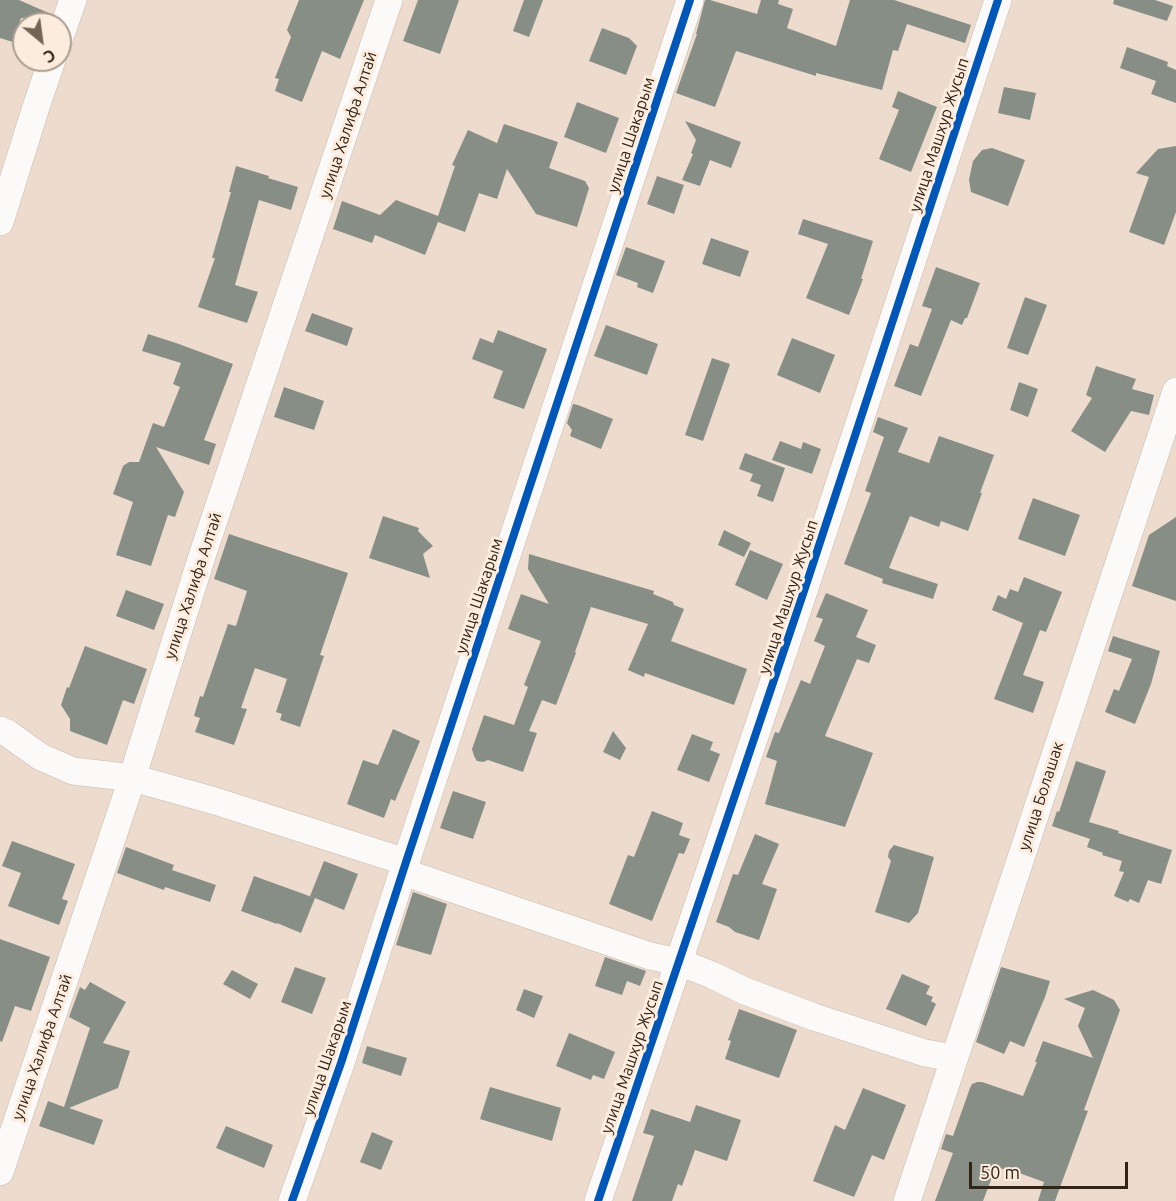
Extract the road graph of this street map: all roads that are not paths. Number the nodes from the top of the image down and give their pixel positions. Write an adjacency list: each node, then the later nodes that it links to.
1 (389, 0): 8 (street, улица Халифа Алтай)
2 (690, 0): 9 (street, улица Шакарым)
3 (998, 0): 10 (street, улица Машхур Жусып)
4 (48, 72): 5 (street)
5 (0, 222)
6 (1176, 391): 11 (street, улица Болашак)
7 (0, 730): 8 (street)
8 (132, 778): 9 (street); 12 (street, улица Халифа Алтай)
9 (404, 867): 10 (street); 13 (street, улица Шакарым)
10 (679, 962): 11 (street); 14 (street, улица Машхур Жусып)
11 (954, 1058): 15 (street, улица Болашак)
12 (0, 1172)
13 (292, 1201)
14 (598, 1201)
15 (907, 1201)

